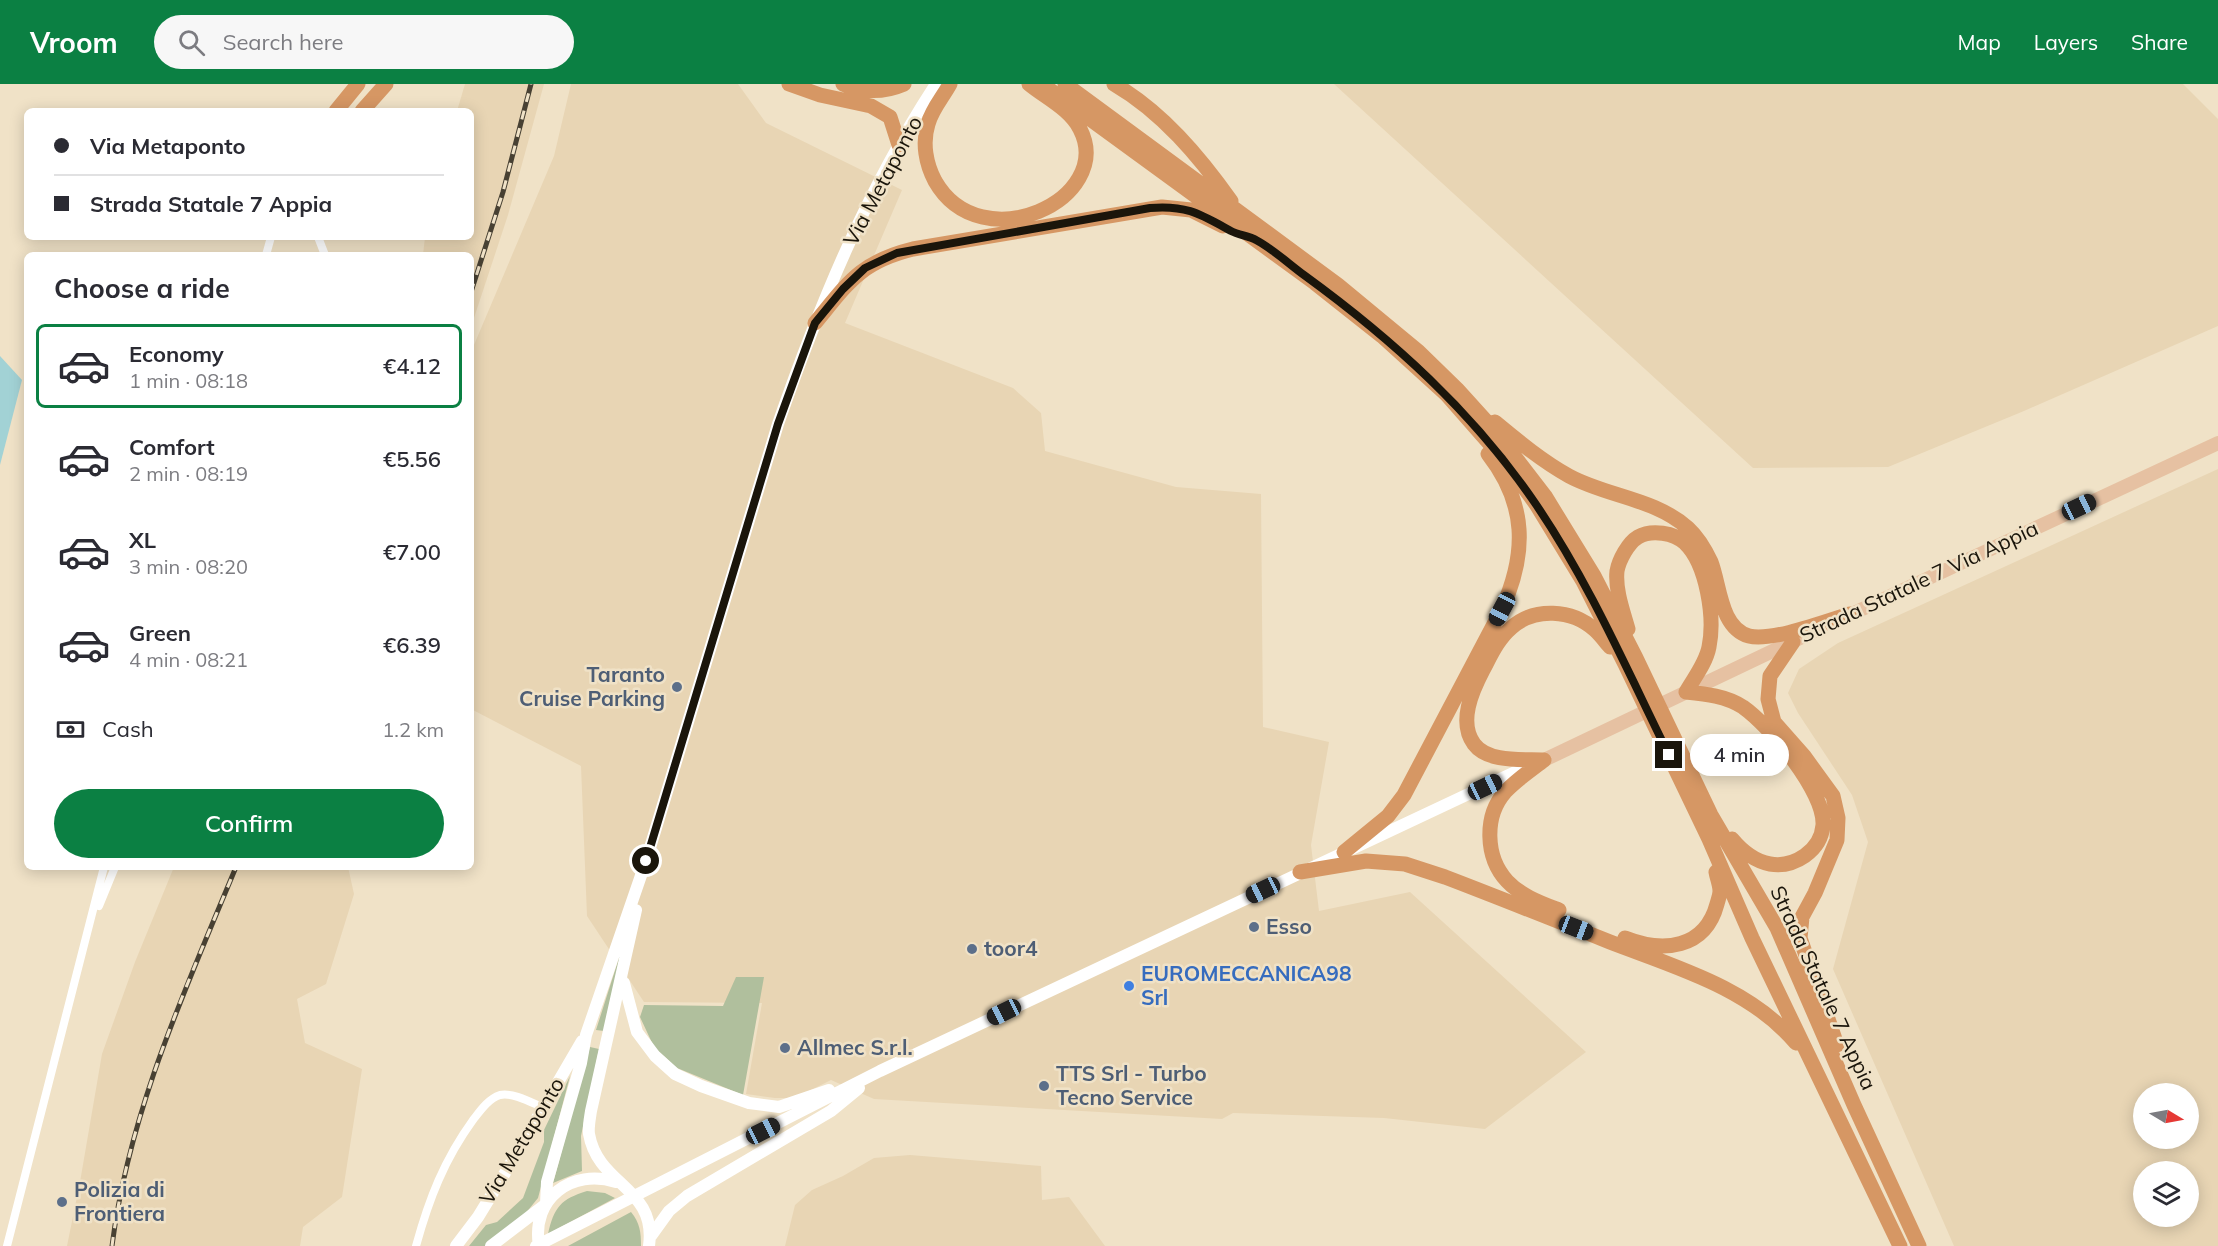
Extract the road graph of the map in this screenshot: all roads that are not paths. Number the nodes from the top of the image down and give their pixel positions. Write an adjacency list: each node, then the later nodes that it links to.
1 (358, 84): 12 (highway)
2 (386, 84): 13 (highway)
3 (789, 84): 14 (highway)
4 (843, 84): 5 (highway)
5 (904, 84)
6 (936, 84): 14 (main road, Via Metaponto)
7 (950, 84): 8 (highway)
8 (1029, 84)
9 (1042, 84): 16 (highway)
10 (1065, 84): 15 (highway)
11 (1114, 84): 15 (highway)
12 (338, 108)
13 (365, 108)
14 (899, 146): 17 (main road, Via Metaponto)
15 (1240, 213): 18 (highway)
16 (1256, 240): 17 (highway); 18 (highway)
17 (815, 323): 29 (main road, Via Metaponto)
18 (1452, 392): 20 (highway); 22 (highway); 28 (highway)
19 (2218, 443): 20 (main road, Strada Statale 7 Via Appia)
20 (1850, 614): 21 (main road, Strada Statale 7 Via Appia)
21 (1793, 642): 24 (main road, Strada Statale 7 Via Appia); 38 (highway)
22 (1630, 661): 23 (highway); 24 (highway); 25 (highway)
23 (1644, 690): 26 (highway, Strada Statale 7 Appia); 27 (highway, Strada Statale 7 Appia)
24 (1686, 692): 25 (main road, Strada Statale 7 Via Appia); 26 (highway)
25 (1544, 760): 27 (highway); 28 (main road)
26 (1711, 815): 38 (highway, Strada Statale 7 Appia)
27 (1709, 839): 36 (highway, Strada Statale 7 Appia)
28 (1344, 852): 32 (main road)
29 (646, 861): 34 (main road); 35 (main road)
30 (103, 870): 33 (street)
31 (114, 870): 33 (street)
32 (1300, 872): 36 (highway); 37 (main road)
33 (86, 940): 43 (street)
34 (622, 976): 37 (main road); 40 (main road)
35 (586, 1035): 39 (main road, Via Metaponto); 41 (main road)
36 (1810, 1060): 48 (highway, Strada Statale 7 Appia)
37 (880, 1071): 42 (main road); 47 (main road)
38 (1854, 1105): 49 (highway, Strada Statale 7 Appia)
39 (544, 1108): 44 (street); 45 (main road, Via Metaponto)
40 (620, 1184): 41 (main road); 42 (main road)
41 (546, 1204): 46 (main road); 47 (main road)
42 (650, 1241)
43 (7, 1246)
44 (416, 1246)
45 (456, 1246)
46 (491, 1246)
47 (537, 1246)
48 (1900, 1246)
49 (1919, 1246)

